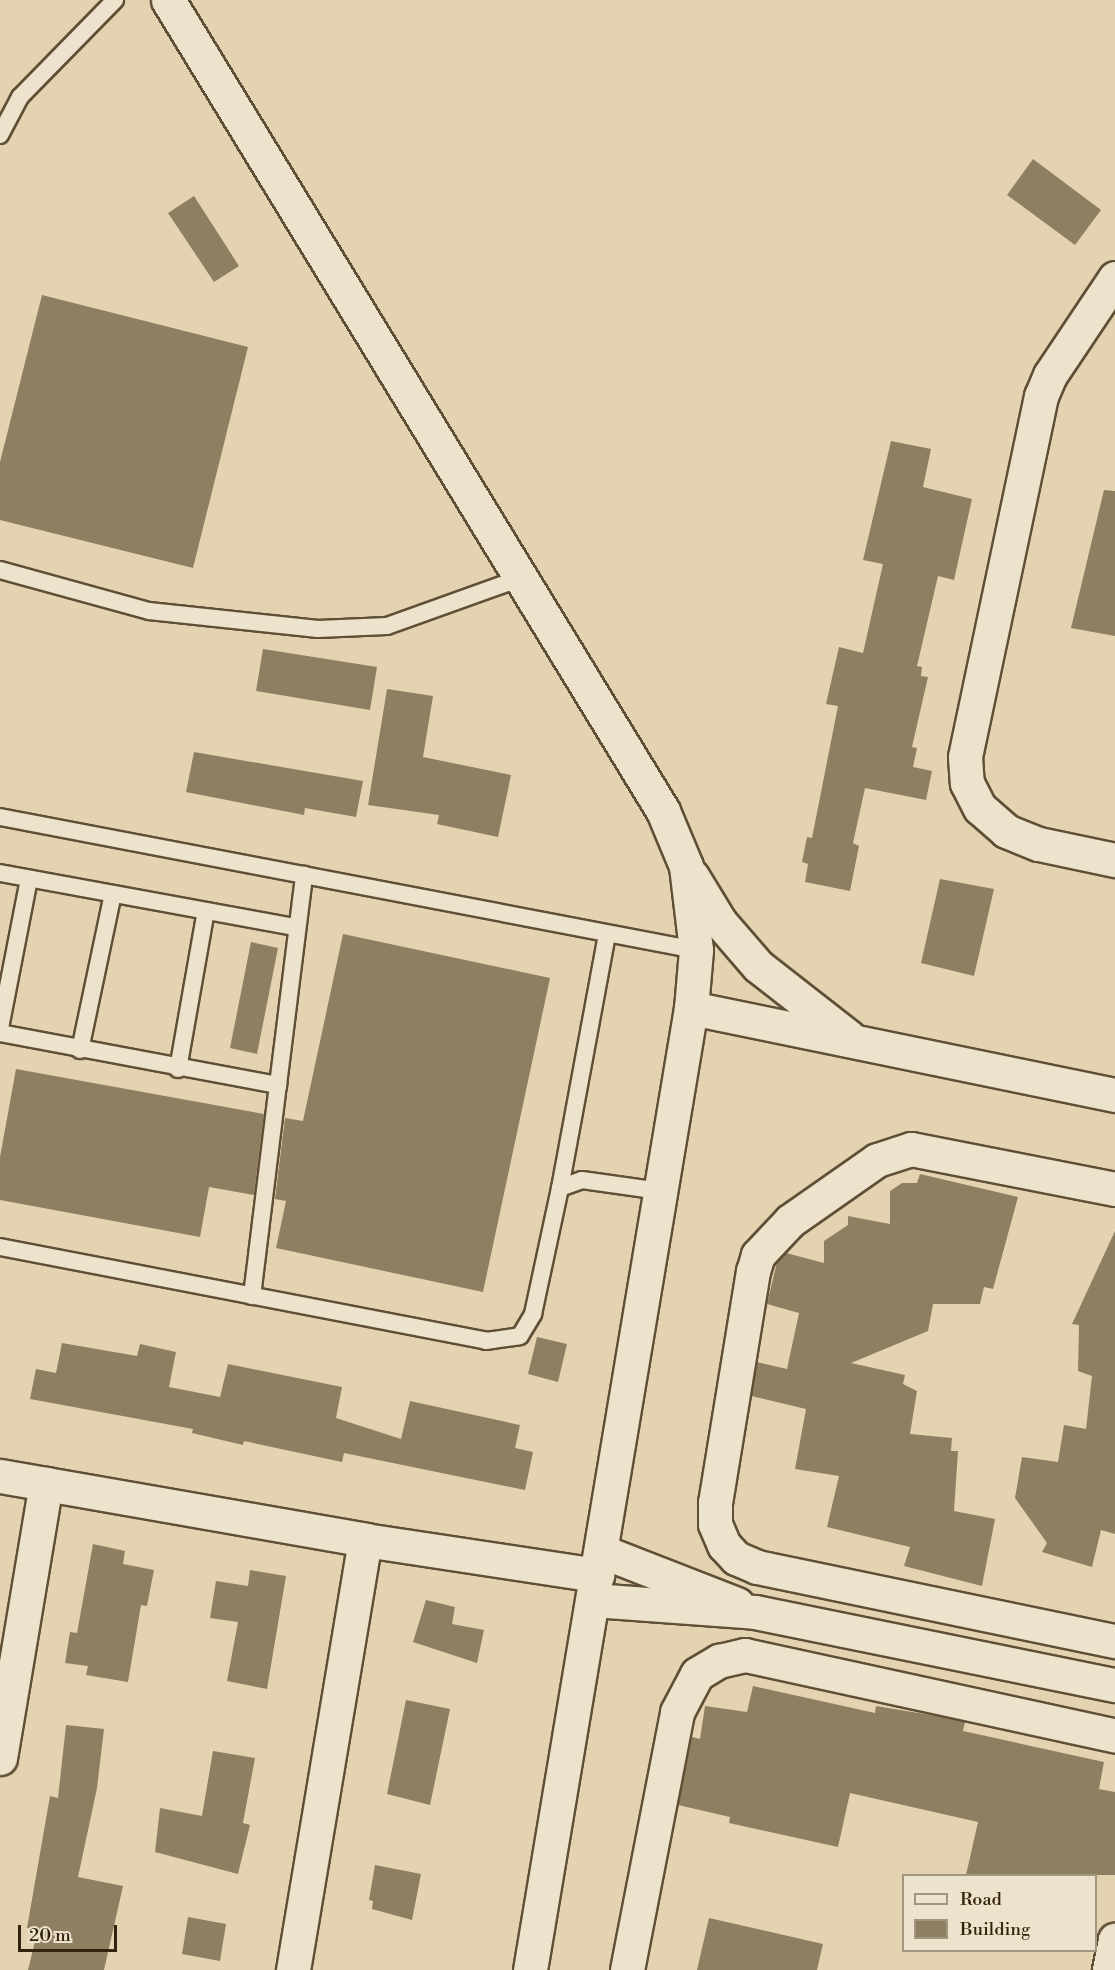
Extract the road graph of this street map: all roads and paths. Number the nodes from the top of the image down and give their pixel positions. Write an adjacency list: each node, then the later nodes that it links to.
1 (114, 0): 3 (lane)
2 (168, 0): 6 (street)
3 (0, 135)
4 (1115, 278): 8 (street)
5 (0, 570): 6 (lane)
6 (521, 578): 9 (street)
7 (0, 817): 11 (lane)
8 (1115, 860)
9 (686, 866): 17 (street); 20 (street)
10 (0, 873): 12 (lane)
11 (304, 874): 15 (lane); 16 (lane)
12 (29, 879): 13 (lane); 19 (lane)
13 (113, 894): 14 (lane); 21 (lane)
14 (206, 911): 15 (lane); 22 (lane)
15 (295, 927): 23 (lane)
16 (607, 934): 17 (lane); 25 (lane)
17 (696, 950): 18 (street)
18 (692, 1008): 20 (street); 27 (street)
19 (0, 1030): 21 (lane)
20 (854, 1041): 24 (street)
21 (80, 1050): 22 (lane)
22 (178, 1069): 23 (lane)
23 (278, 1085): 29 (lane)
24 (1115, 1095)
25 (560, 1188): 27 (lane); 29 (lane)
26 (1115, 1189): 34 (street)
27 (660, 1191): 33 (street)
28 (0, 1247): 29 (lane)
29 (252, 1296)
30 (0, 1476): 31 (street)
31 (46, 1484): 32 (street); 41 (street)
32 (365, 1540): 33 (street); 43 (street)
33 (597, 1575): 35 (street); 35 (street); 44 (street)
34 (940, 1606): 36 (street); 37 (street)
35 (755, 1612): 37 (street)
36 (1115, 1641)
37 (932, 1648): 38 (street); 39 (street)
38 (1115, 1685)
39 (924, 1694): 40 (street); 45 (street)
40 (1115, 1736)
41 (0, 1758)
42 (1115, 1940): 46 (street)
43 (292, 1970)
44 (530, 1970)
45 (627, 1970)
46 (1109, 1970)

